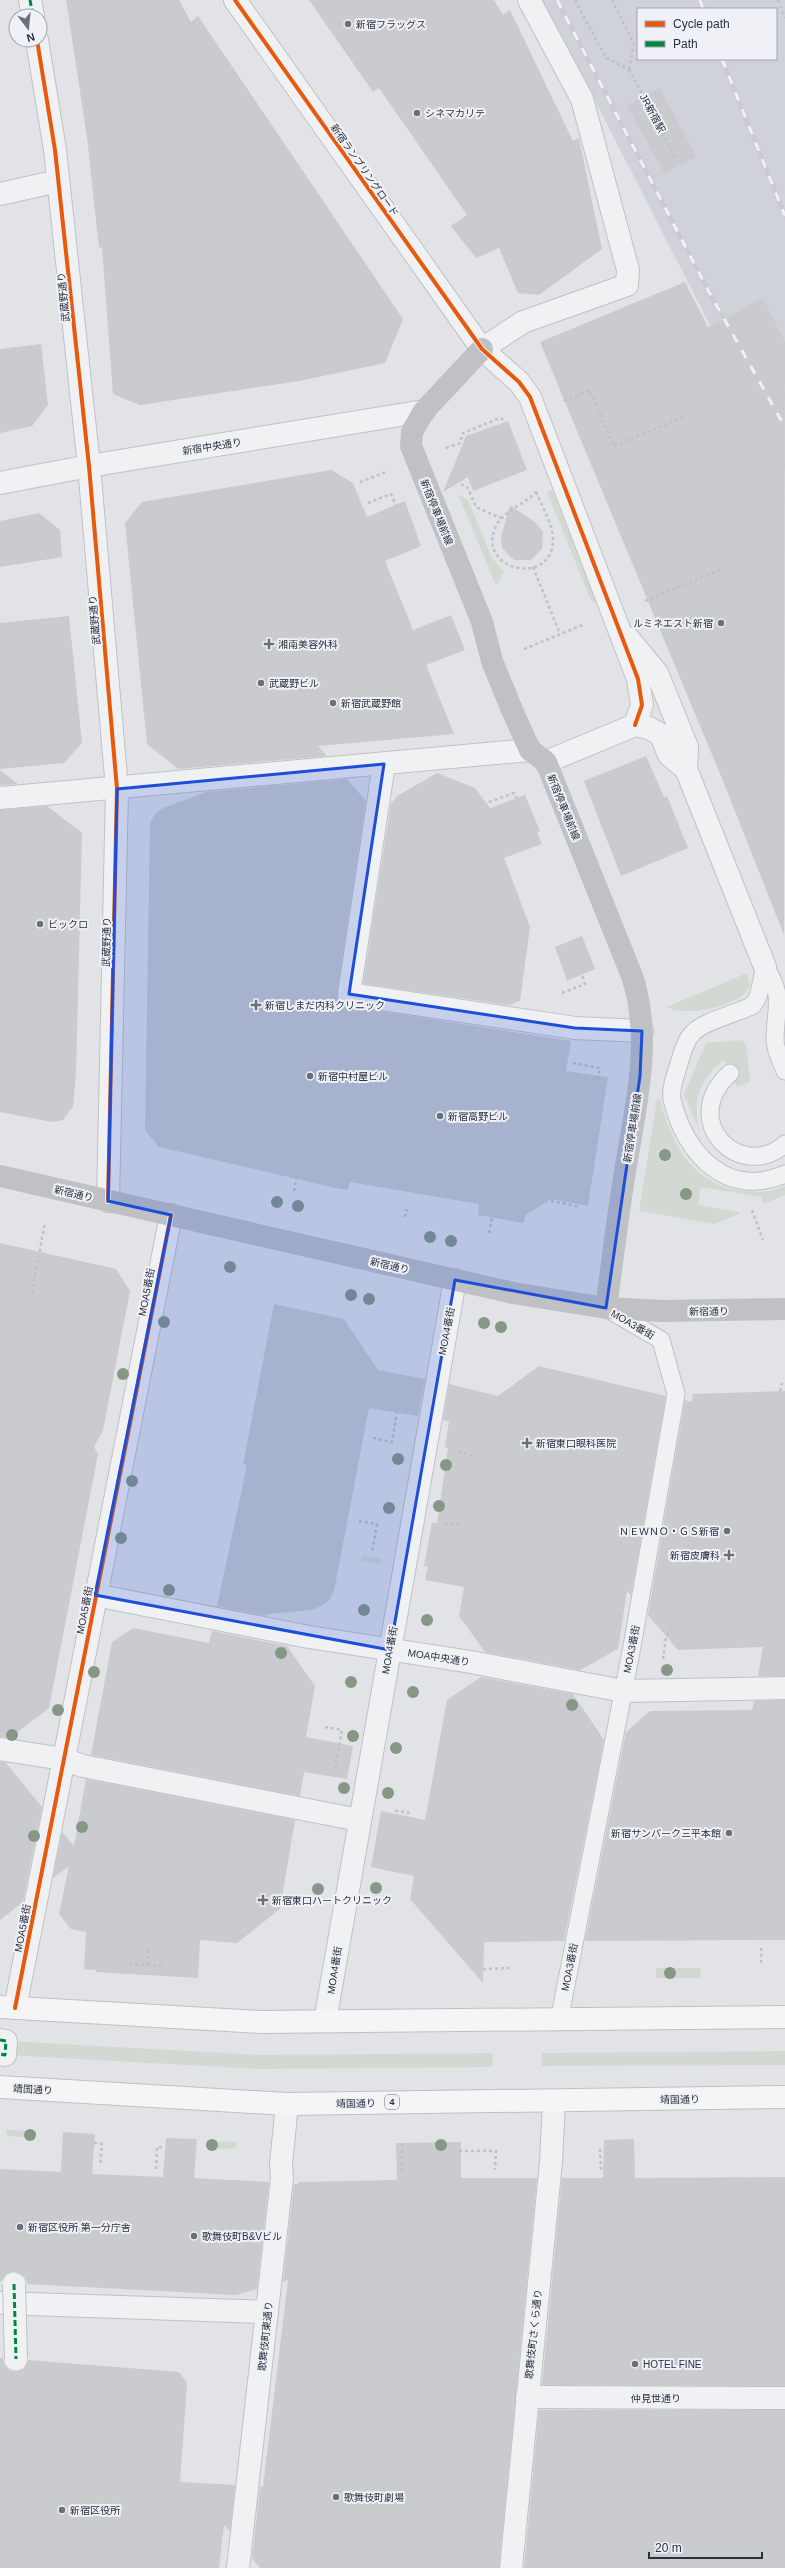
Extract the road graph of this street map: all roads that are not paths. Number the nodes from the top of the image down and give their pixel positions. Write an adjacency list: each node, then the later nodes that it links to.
1 (235, 0): 6 (street, 新宿ランブリングロード)
2 (529, 0): 6 (street)
3 (38, 48): 4 (street, 武蔵野通り)
4 (58, 181): 5 (street); 8 (street, 武蔵野通り)
5 (0, 194)
6 (482, 349): 7 (main road, 新宿停車場前線); 10 (street, 新宿ランブリングロード)
7 (424, 411): 8 (street, 新宿中央通り); 12 (main road, 新宿停車場前線)
8 (89, 466): 9 (street, 新宿中央通り); 15 (street, 武蔵野通り)
9 (0, 484)
10 (620, 628): 11 (street, 新宿ランブリングロード); 14 (street)
11 (635, 725): 12 (street); 14 (street)
12 (538, 756): 13 (street); 18 (main road, 新宿停車場前線)
13 (384, 764): 15 (street); 18 (street)
14 (686, 769): 17 (street)
15 (117, 788): 16 (street); 24 (street, 武蔵野通り)
16 (0, 798)
17 (765, 968): 19 (lane); 22 (lane)
18 (642, 1031): 27 (main road, 新宿停車場前線)
19 (785, 1071)
20 (730, 1073): 21 (lane)
21 (785, 1144)
22 (785, 1174)
23 (0, 1176): 24 (main road, 新宿通り)
24 (108, 1201): 25 (main road, 新宿通り)
25 (171, 1215): 26 (main road, 新宿通り); 29 (street, MOA5番街)
26 (456, 1280): 27 (main road, 新宿通り); 30 (street, MOA4番街)
27 (606, 1308): 28 (main road, 新宿通り); 32 (lane, MOA3番街)
28 (785, 1309)
29 (95, 1595): 30 (street, MOA中央通り); 34 (street, MOA5番街)
30 (390, 1650): 32 (street, MOA中央通り); 35 (street, MOA4番街)
31 (785, 1688): 32 (street, MOA中央通り)
32 (623, 1691): 39 (lane, MOA3番街)
33 (0, 1749): 34 (street)
34 (63, 1759): 35 (street); 36 (street, MOA5番街)
35 (359, 1820): 38 (street, MOA4番街)
36 (7, 2007): 38 (main road)
37 (785, 2018): 39 (main road)
38 (325, 2021): 39 (main road)
39 (559, 2021)
40 (0, 2040): 41 (street)
41 (0, 2054)
42 (0, 2087): 45 (main road, 靖国通り / 4)
43 (785, 2097): 44 (main road, 靖国通り / 4)
44 (554, 2101): 45 (main road, 靖国通り / 4); 50 (street, 歌舞伎町さくら通り)
45 (287, 2104): 48 (street, 歌舞伎町東通り)
46 (14, 2284): 49 (street, bridge)
47 (0, 2303): 48 (street)
48 (267, 2312): 52 (street, 歌舞伎町東通り)
49 (16, 2359)
50 (527, 2397): 51 (street, 仲見世通り); 53 (street, 歌舞伎町さくら通り)
51 (785, 2398)
52 (238, 2568)
53 (511, 2568)

